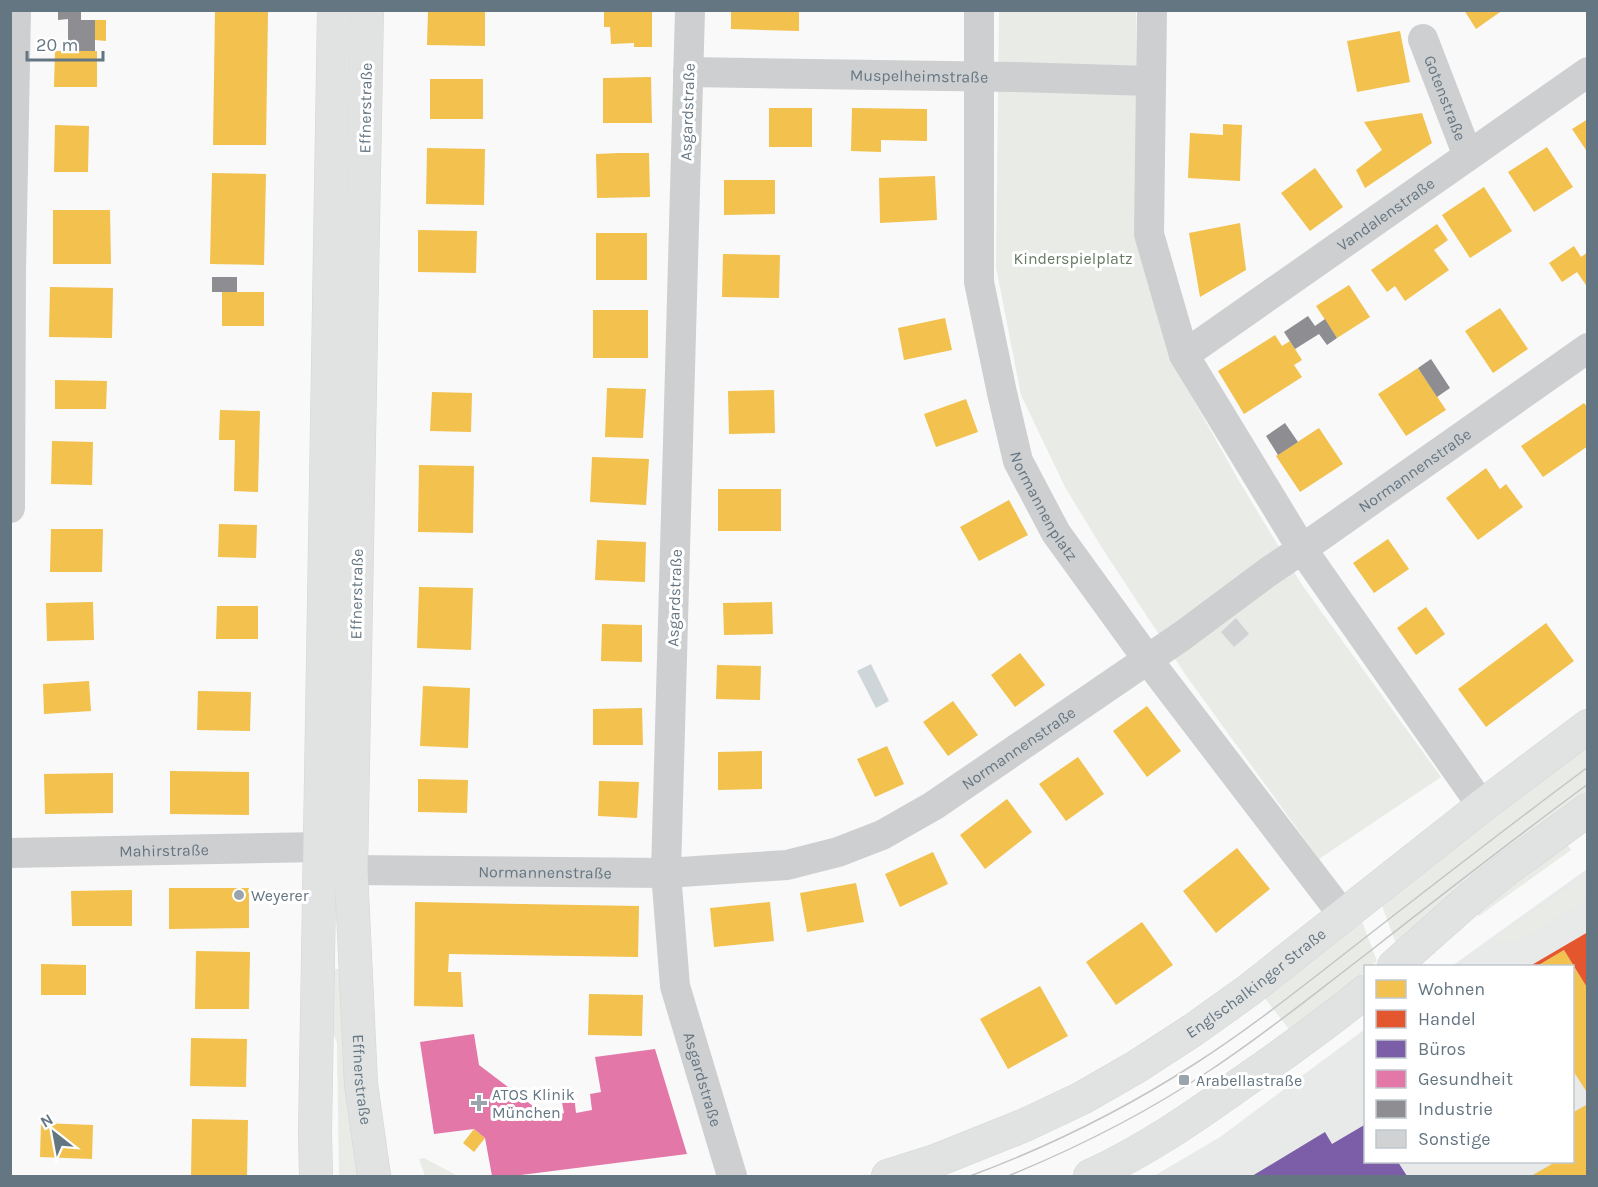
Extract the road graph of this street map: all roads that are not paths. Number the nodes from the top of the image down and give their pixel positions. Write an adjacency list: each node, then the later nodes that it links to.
1 (16, 10): 13 (street)
2 (334, 10): 22 (main road, Effnerstraße)
3 (367, 10): 24 (main road, Effnerstraße)
4 (690, 10): 8 (street, Asgardstraße)
5 (979, 10): 10 (street, Normannenplatz)
6 (1152, 10): 11 (street)
7 (1423, 39): 12 (street, Gotenstraße)
8 (688, 72): 10 (street, Muspelheimstraße); 25 (street, Asgardstraße)
9 (1587, 72): 12 (street, Vandalenstraße)
10 (978, 76): 11 (street, Muspelheimstraße); 18 (street, Normannenplatz)
11 (1150, 81): 15 (street)
12 (1468, 156): 15 (street, Vandalenstraße)
13 (11, 271): 16 (street)
14 (1587, 348): 17 (street, Normannenstraße)
15 (1184, 355): 17 (street)
16 (10, 508)
17 (1302, 549): 18 (street, Normannenstraße); 20 (street)
18 (1148, 660): 25 (street, Normannenstraße); 26 (street, Normannenplatz)
19 (1587, 726): 20 (main road, Englschalkinger Straße)
20 (1482, 806): 26 (main road, Englschalkinger Straße)
21 (1587, 810): 27 (main road)
22 (319, 847): 23 (street, Mahirstraße); 30 (main road, Effnerstraße)
23 (10, 853)
24 (351, 870): 25 (street, Normannenstraße); 31 (main road, Effnerstraße)
25 (666, 873): 32 (street, Asgardstraße)
26 (1342, 915): 29 (main road, Englschalkinger Straße)
27 (1395, 965)
28 (1364, 992): 34 (main road)
29 (940, 1169): 33 (main road, Englschalkinger Straße)
30 (316, 1176)
31 (374, 1176)
32 (732, 1176)
33 (888, 1176)
34 (1090, 1176)

